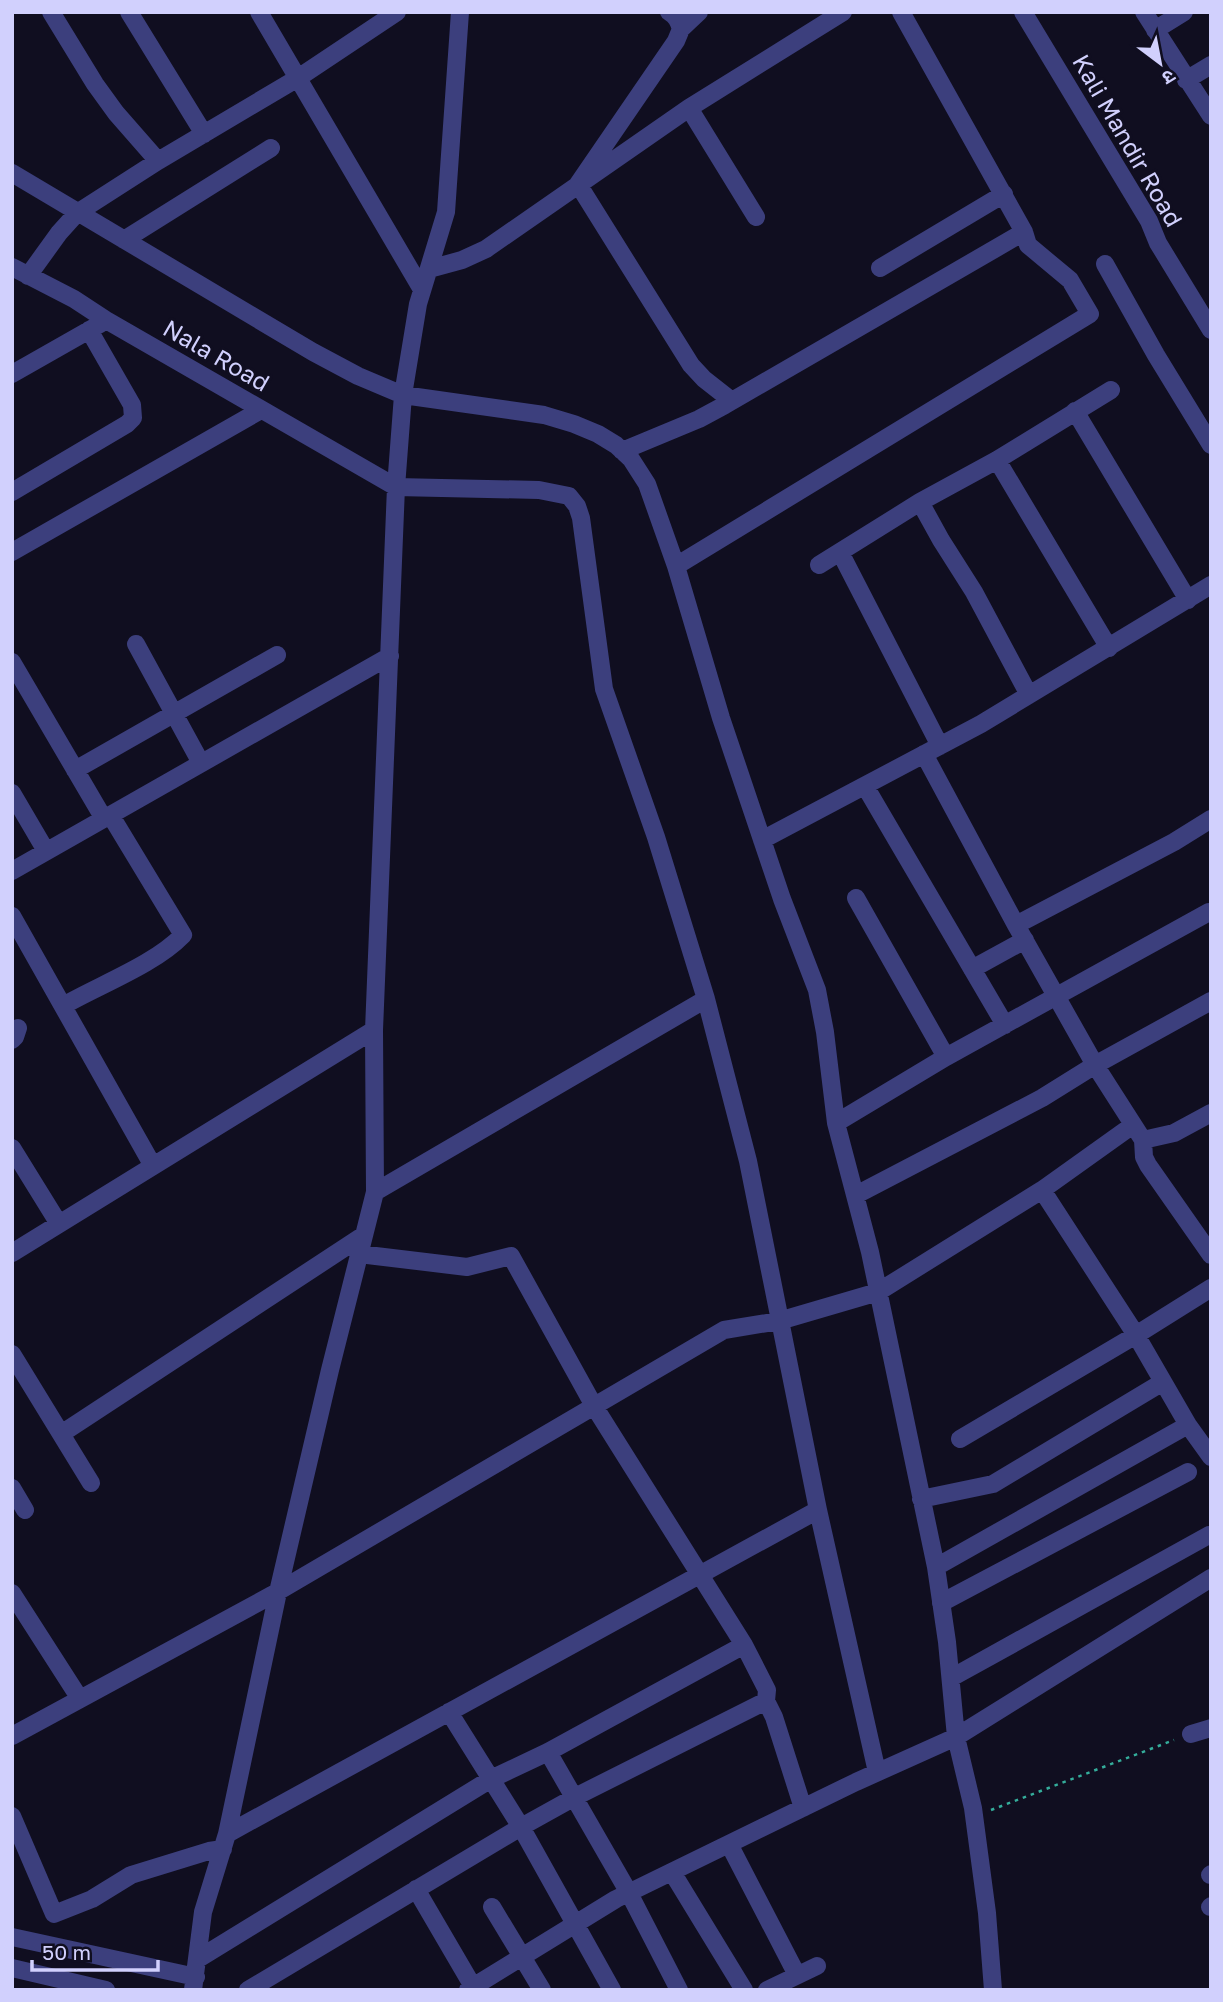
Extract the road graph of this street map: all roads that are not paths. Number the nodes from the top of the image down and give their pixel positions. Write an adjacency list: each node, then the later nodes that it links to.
1 (51, 12): 21 (street)
2 (129, 12): 19 (street)
3 (259, 12): 15 (street)
4 (397, 12): 15 (street)
5 (460, 12): 31 (street)
6 (699, 12): 12 (street)
7 (843, 12): 17 (street)
8 (901, 12): 24 (street)
9 (1023, 12): 36 (street, Kali Mandir Road)
10 (1144, 12): 13 (street)
11 (1184, 12): 13 (street)
12 (674, 17): 23 (street)
13 (1155, 30): 16 (street)
14 (1211, 65): 16 (street)
15 (298, 78): 19 (street); 33 (street)
16 (1186, 80): 18 (street)
17 (689, 108): 23 (street); 26 (street)
18 (1211, 116)
19 (204, 134): 21 (street)
20 (271, 148): 28 (street)
21 (158, 161): 25 (street)
22 (12, 173): 25 (street)
23 (578, 184): 31 (street); 40 (street)
24 (1003, 194): 27 (street); 30 (street)
25 (77, 213): 28 (street); 32 (street)
26 (756, 217)
27 (1024, 232): 40 (street); 52 (street)
28 (124, 240): 39 (street)
29 (1105, 264): 43 (street)
30 (880, 268)
31 (429, 269): 33 (street)
32 (25, 270): 34 (street, Nala Road)
33 (421, 288): 39 (street)
34 (106, 320): 35 (street); 41 (street, Nala Road)
35 (89, 330): 37 (street); 47 (street)
36 (1211, 330)
37 (12, 374)
38 (1111, 390): 42 (street)
39 (403, 400): 44 (street); 46 (street)
40 (732, 401): 44 (street)
41 (261, 410): 46 (street, Nala Road); 49 (street)
42 (1075, 411): 45 (street); 54 (street)
43 (1211, 445)
44 (622, 451): 52 (street)
45 (996, 460): 48 (street); 56 (street)
46 (397, 479): 58 (street); 78 (street)
47 (12, 492)
48 (920, 502): 50 (street); 60 (street)
49 (12, 552)
50 (840, 552): 51 (street); 62 (street)
51 (819, 565)
52 (676, 566): 69 (street)
53 (1211, 585): 54 (street)
54 (1188, 600): 56 (street)
55 (136, 645): 61 (street)
56 (1109, 648): 60 (street)
57 (277, 655): 61 (street)
58 (390, 656): 63 (street); 82 (street)
59 (12, 662): 64 (street)
60 (1029, 695): 62 (street)
61 (174, 713): 63 (street); 64 (street)
62 (932, 750): 65 (street); 75 (street)
63 (201, 763): 67 (street)
64 (75, 770): 67 (street)
65 (865, 786): 69 (street); 76 (street)
66 (12, 793): 70 (street)
67 (104, 819): 70 (street); 80 (street)
68 (1211, 819): 75 (street)
69 (762, 841): 86 (street)
70 (46, 851): 71 (street)
71 (12, 871)
72 (856, 898): 83 (street)
73 (1209, 912): 77 (street)
74 (12, 916): 80 (street)
75 (1021, 932): 76 (street); 77 (street)
76 (972, 969): 81 (street)
77 (1058, 997): 81 (street); 84 (street)
78 (706, 999): 92 (street); 101 (street)
79 (1211, 1001): 84 (street)
80 (63, 1006): 90 (street)
81 (1005, 1025): 83 (street)
82 (374, 1030): 90 (street); 92 (street)
83 (946, 1057): 86 (street)
84 (1095, 1065): 87 (street); 93 (street)
85 (1211, 1113): 88 (street)
86 (836, 1123): 93 (street)
87 (1133, 1125): 88 (street); 91 (street)
88 (1143, 1140): 98 (street)
89 (12, 1148): 94 (street)
90 (153, 1166): 94 (street)
91 (1042, 1190): 100 (street); 102 (street)
92 (375, 1192): 95 (street)
93 (856, 1195): 100 (street)
94 (59, 1224): 96 (street)
95 (364, 1235): 97 (street); 107 (street)
96 (12, 1253)
97 (359, 1254): 105 (street); 120 (street)
98 (1211, 1255)
99 (1211, 1288): 102 (street)
100 (878, 1292): 101 (street); 113 (street)
101 (779, 1321): 105 (street); 115 (street)
102 (1136, 1335): 104 (street); 108 (street)
103 (12, 1354): 107 (street)
104 (1163, 1382): 106 (street); 113 (street)
105 (594, 1406): 118 (street); 120 (street)
106 (1188, 1425): 109 (street); 117 (street)
107 (61, 1434): 111 (street)
108 (960, 1439)
109 (1211, 1457)
110 (1188, 1472): 122 (street)
111 (91, 1483)
112 (12, 1488): 114 (street)
113 (921, 1499): 117 (street)
114 (25, 1510)
115 (818, 1510): 118 (street); 133 (street)
116 (1209, 1535): 124 (street)
117 (936, 1567): 122 (street)
118 (699, 1574): 123 (street); 127 (street)
119 (1211, 1578): 131 (street)
120 (278, 1592): 125 (street); 139 (street)
121 (12, 1593): 125 (street)
122 (941, 1603): 124 (street)
123 (744, 1645): 126 (street); 132 (street)
124 (951, 1678): 131 (street)
125 (80, 1699): 128 (street)
126 (766, 1702): 135 (street); 136 (street)
127 (449, 1712): 134 (street); 139 (street)
128 (15, 1728)
129 (1211, 1728): 130 (street)
130 (1191, 1734)
131 (956, 1737): 133 (street); 160 (street)
132 (548, 1752): 134 (street); 135 (street)
133 (877, 1772): 136 (street)
134 (491, 1779): 138 (street); 150 (street)
135 (575, 1797): 138 (street); 143 (street)
136 (803, 1808): 140 (street)
137 (12, 1816): 139 (street)
138 (521, 1827): 142 (street); 145 (street)
139 (225, 1841): 150 (street)
140 (729, 1844): 141 (street); 151 (street)
141 (672, 1872): 143 (street); 158 (street)
142 (416, 1889): 152 (street); 154 (street)
143 (629, 1893): 145 (street); 157 (street)
144 (492, 1907): 147 (street)
145 (576, 1924): 147 (street); 156 (street)
146 (12, 1937): 150 (street)
147 (522, 1957): 152 (street); 155 (street)
148 (817, 1966): 151 (street)
149 (12, 1968): 153 (street)
150 (196, 1975)
151 (797, 1975): 159 (street)
152 (472, 1989)
153 (106, 1990)
154 (248, 1990)
155 (542, 1990)
156 (612, 1990)
157 (679, 1990)
158 (744, 1990)
159 (767, 1990)
160 (993, 1990)

